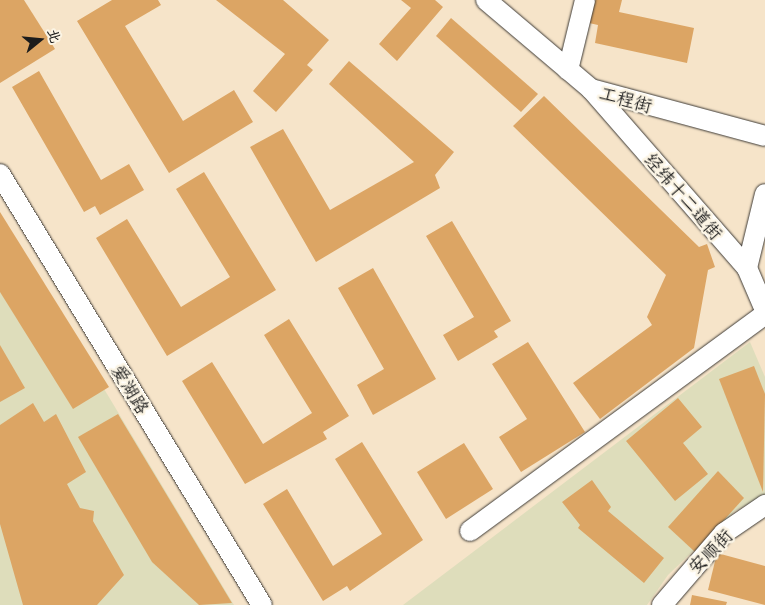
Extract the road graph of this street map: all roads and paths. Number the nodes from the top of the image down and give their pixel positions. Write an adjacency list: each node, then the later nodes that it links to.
1 (486, 0): 3 (street, 工程街)
2 (585, 0): 3 (street)
3 (568, 70): 4 (street, 工程街)
4 (591, 89): 5 (street, 工程街); 8 (street, 经纬十二道街)
5 (765, 136)
6 (0, 174): 13 (street, 爱湖路)
7 (765, 194): 8 (street)
8 (747, 268): 9 (street, 经纬十二道街)
9 (765, 310)
10 (765, 314): 12 (street)
11 (765, 505): 14 (street, 安顺街)
12 (470, 531)
13 (262, 605)
14 (662, 605)

